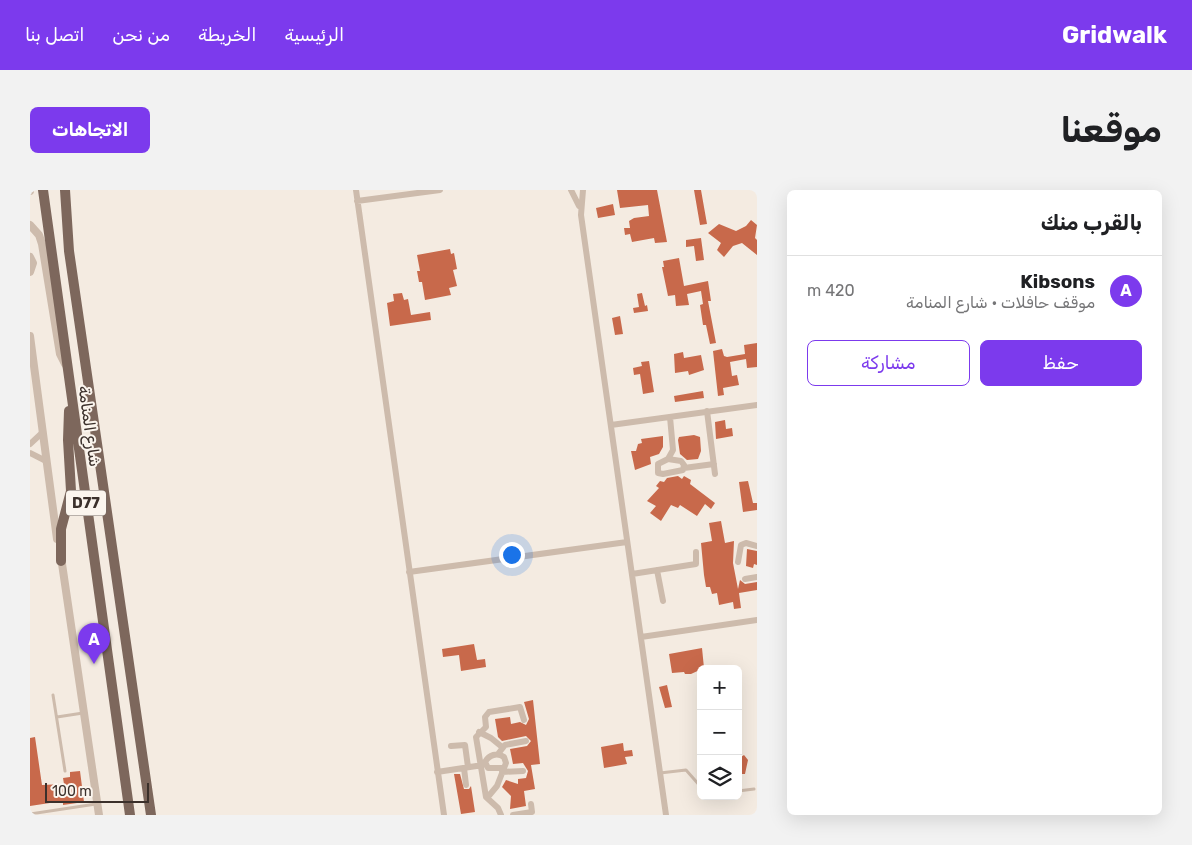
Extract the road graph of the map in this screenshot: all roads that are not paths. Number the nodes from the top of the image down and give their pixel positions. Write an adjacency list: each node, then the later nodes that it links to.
1 (43, 190): 13 (main road, شارع المنامة / D77)
2 (65, 190): 66 (main road, شارع المنامة / D77)
3 (356, 190): 7 (street)
4 (440, 190): 7 (street)
5 (571, 190): 8 (street)
6 (583, 190): 8 (street)
7 (357, 202): 33 (street)
8 (581, 215): 18 (street)
9 (30, 225): 13 (street)
10 (30, 257): 11 (street)
11 (30, 272)
12 (30, 336): 19 (street)
13 (66, 367): 14 (main road, شارع المنامة / D77)
14 (71, 398): 30 (main road); 65 (main road, شارع المنامة / D77)
15 (757, 405): 16 (street)
16 (707, 411): 17 (street); 24 (street)
17 (670, 417): 18 (street); 22 (street)
18 (611, 425): 27 (street)
19 (42, 432): 20 (street); 23 (street)
20 (30, 444)
21 (30, 453): 23 (street)
22 (668, 459): 25 (street); 25 (street)
23 (46, 461): 30 (street)
24 (714, 464): 25 (street); 26 (street)
25 (684, 468)
26 (715, 474)
27 (627, 542): 33 (street); 34 (street)
28 (757, 546): 31 (street)
29 (696, 552): 32 (street)
30 (61, 561): 41 (street)
31 (738, 562)
32 (657, 570): 34 (street); 37 (street)
33 (409, 572): 54 (street)
34 (632, 574): 39 (street)
35 (757, 577): 36 (street)
36 (745, 579)
37 (662, 601)
38 (757, 620): 39 (street)
39 (641, 637): 55 (street)
40 (53, 695): 42 (lane)
41 (84, 713): 42 (lane); 61 (street)
42 (57, 717): 52 (lane)
43 (524, 720): 44 (street)
44 (479, 732): 47 (street); 49 (street)
45 (526, 741): 47 (street)
46 (452, 746): 50 (street)
47 (502, 747): 48 (street)
48 (498, 754): 49 (street); 51 (street)
49 (482, 765): 50 (street); 51 (street); 60 (street)
50 (466, 767): 54 (street); 57 (street)
51 (503, 770): 53 (street); 60 (street)
52 (65, 771)
53 (524, 771)
54 (437, 772): 67 (street)
55 (660, 773): 56 (lane); 70 (street)
56 (697, 782)
57 (466, 785)
58 (754, 789): 59 (lane)
59 (742, 790)
60 (487, 798): 68 (street)
61 (97, 804): 63 (lane); 64 (street)
62 (531, 804): 69 (street)
63 (30, 814)
64 (99, 815)
65 (130, 815)
66 (151, 815)
67 (444, 815)
68 (501, 815)
69 (513, 815)
70 (666, 815)

